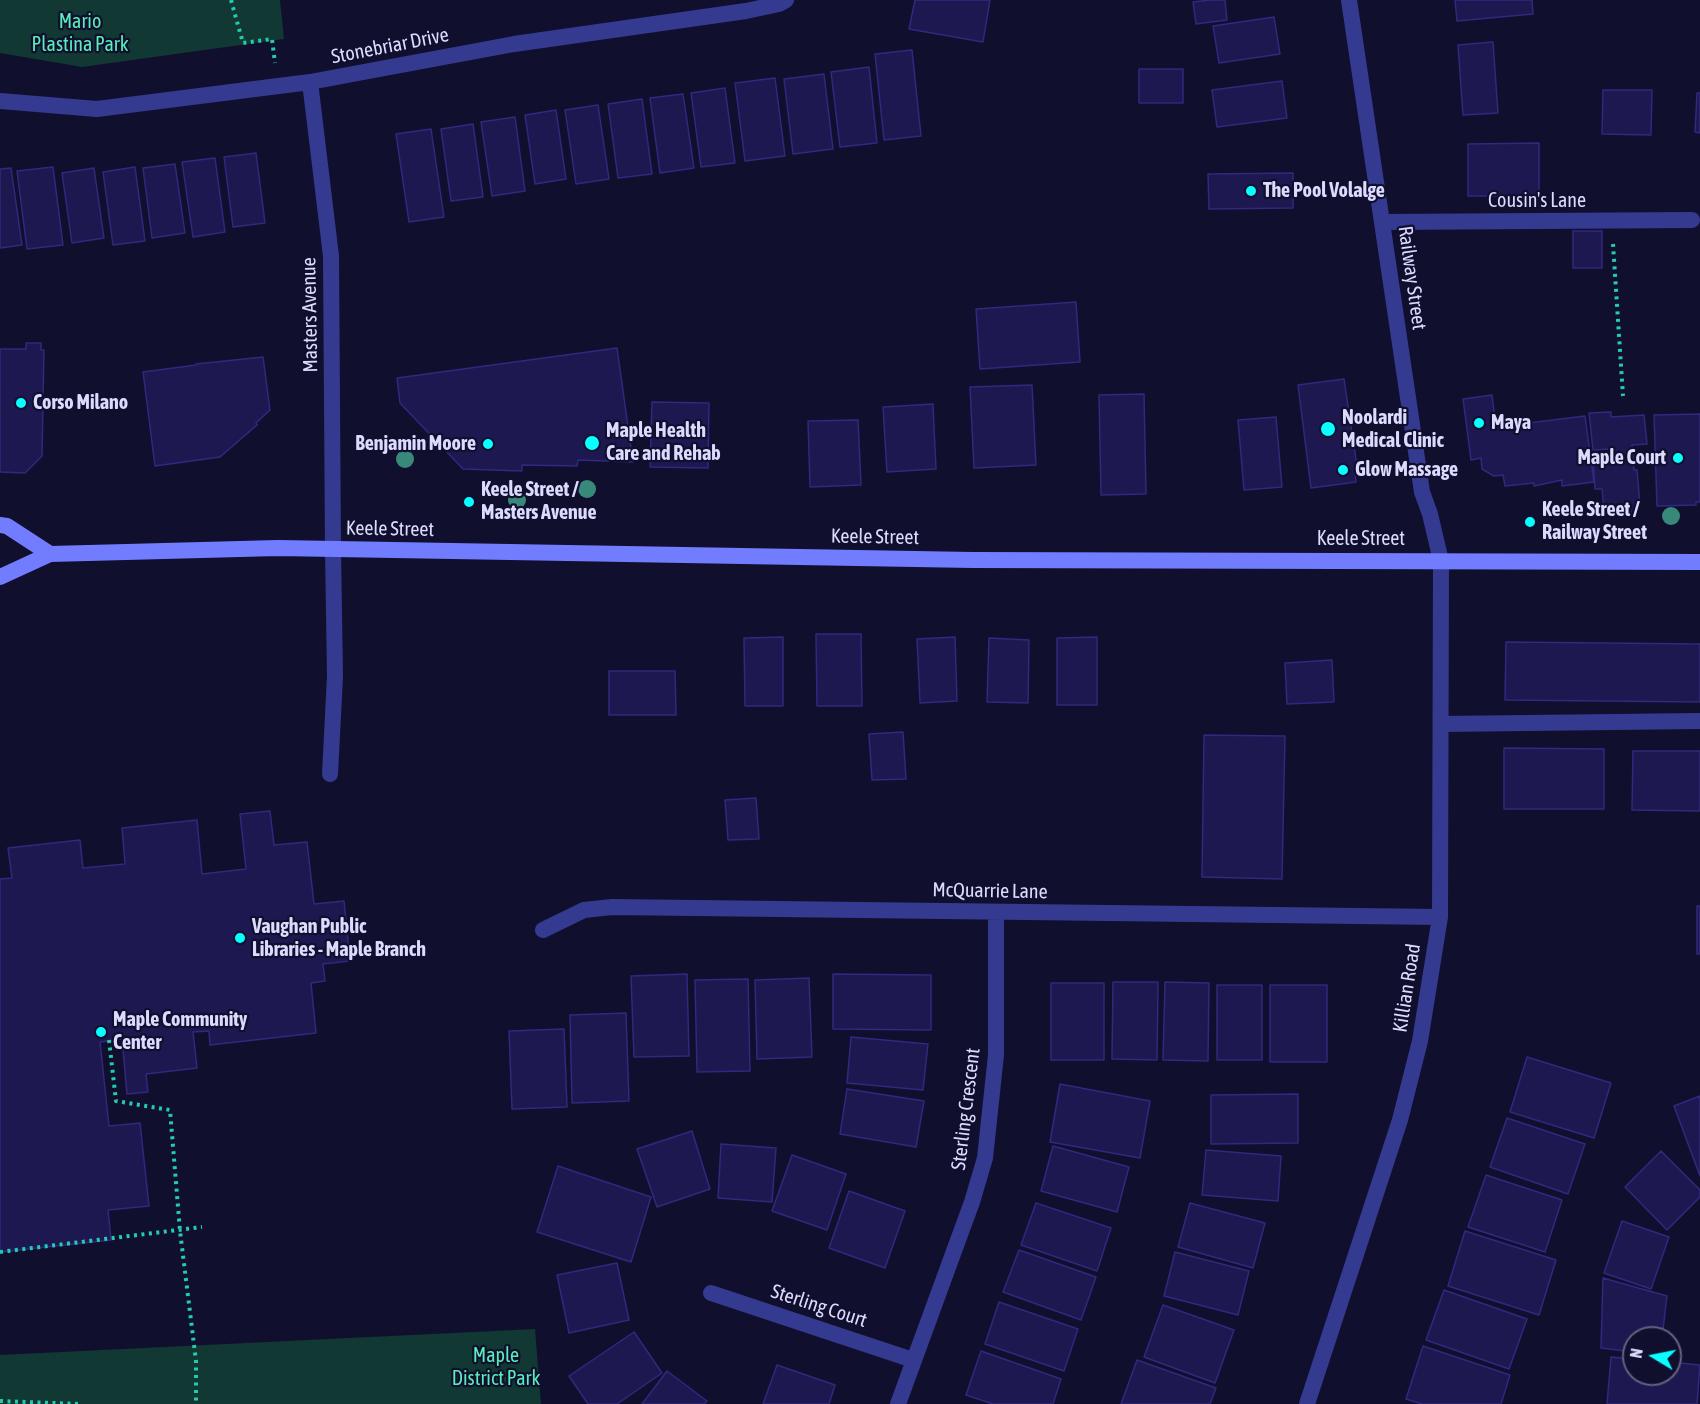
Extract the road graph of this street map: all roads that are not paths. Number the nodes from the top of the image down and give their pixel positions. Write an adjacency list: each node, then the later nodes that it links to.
1 (786, 0): 3 (street, Stonebriar Drive)
2 (1349, 0): 6 (street, Railway Street)
3 (310, 82): 4 (street, Stonebriar Drive); 8 (street, Masters Avenue)
4 (0, 101)
5 (1692, 220): 6 (street, Cousin's Lane)
6 (1383, 222): 10 (street, Railway Street)
7 (0, 525): 9 (main road)
8 (333, 549): 9 (main road, Keele Street); 10 (main road, Keele Street); 15 (street, Masters Avenue)
9 (50, 554): 12 (main road, Keele Street)
10 (1441, 561): 11 (main road, Keele Street); 14 (street, Killian Road)
11 (1700, 562)
12 (0, 577)
13 (1700, 721): 14 (street)
14 (1441, 724): 17 (street, Killian Road)
15 (330, 774)
16 (996, 913): 17 (street, McQuarrie Lane); 18 (street, McQuarrie Lane); 20 (street, Sterling Crescent)
17 (1440, 917): 22 (street, Killian Road)
18 (543, 930)
19 (711, 1293): 20 (street, Sterling Court)
20 (913, 1360): 21 (street, Sterling Crescent)
21 (898, 1404)
22 (1307, 1404)

